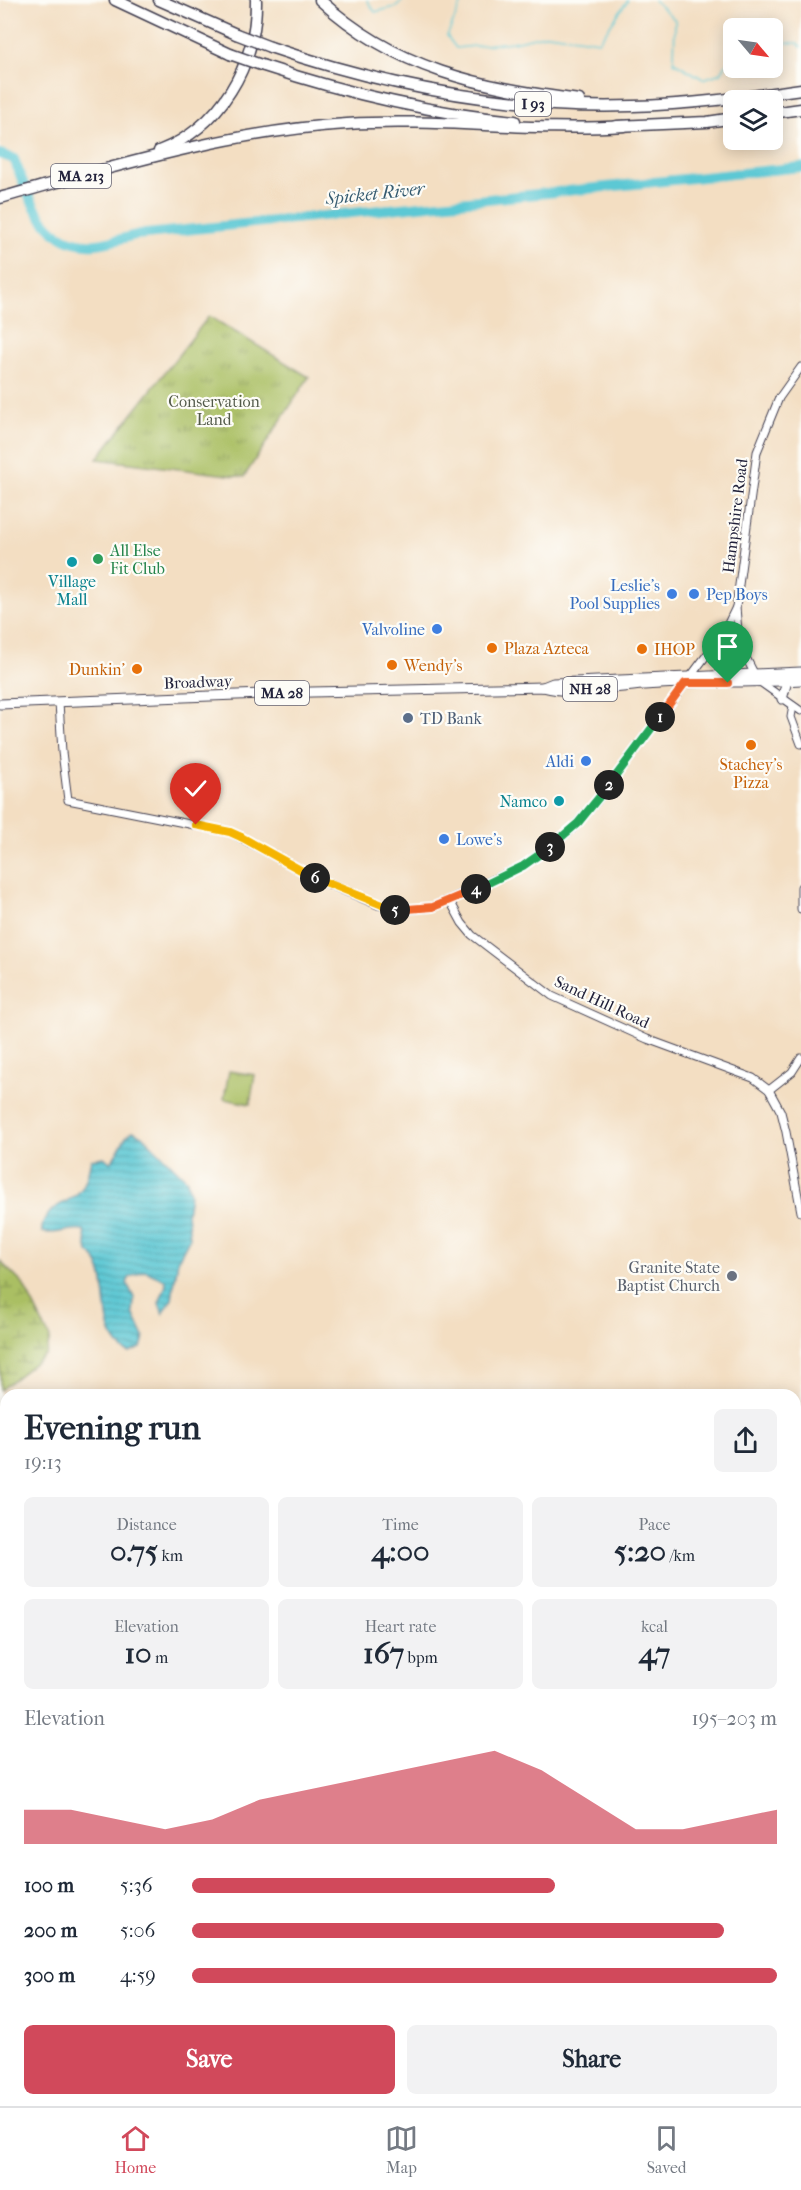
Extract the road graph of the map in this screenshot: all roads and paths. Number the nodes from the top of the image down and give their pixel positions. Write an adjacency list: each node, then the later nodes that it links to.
1 (115, 0): 10 (highway, I 93, bridge)
2 (159, 0): 6 (highway, I 93, bridge)
3 (256, 0): 11 (highway)
4 (320, 0): 6 (highway)
5 (801, 89): 6 (highway, I 93)
6 (633, 106)
7 (801, 109): 8 (highway)
8 (783, 111)
9 (723, 119): 10 (highway, I 93)
10 (624, 126): 11 (highway)
11 (129, 164): 12 (highway, MA 213)
12 (0, 198)
13 (801, 368): 14 (street, Hampshire Road)
14 (736, 607): 15 (street, Hampshire Road); 16 (street, Hampshire Road)
15 (718, 639): 16 (street); 19 (street, Hampshire Road)
16 (739, 644): 18 (street, Hampshire Road)
17 (801, 672): 18 (main road, NH 28)
18 (754, 674): 19 (main road, NH 28); 22 (street, Hampshire Road)
19 (687, 679): 22 (main road, NH 28); 23 (main road, NH 28); 31 (street, Hampshire Road)
20 (801, 680): 21 (main road, NH 28)
21 (787, 681): 22 (main road, NH 28); 24 (main road)
22 (760, 682): 24 (street, Hampshire Road)
23 (506, 688): 25 (main road, Broadway / MA 28)
24 (782, 699): 27 (street, Hampshire Road)
25 (59, 702): 26 (main road, Broadway / MA 28); 31 (street, Hampshire Road)
26 (0, 704)
27 (793, 706): 28 (street, Hampshire Road); 29 (street)
28 (801, 711)
29 (801, 744)
30 (801, 888): 32 (street)
31 (450, 901): 34 (street, Sand Hill Road)
32 (801, 909)
33 (801, 1058): 34 (street)
34 (769, 1090): 35 (street)
35 (801, 1212)

